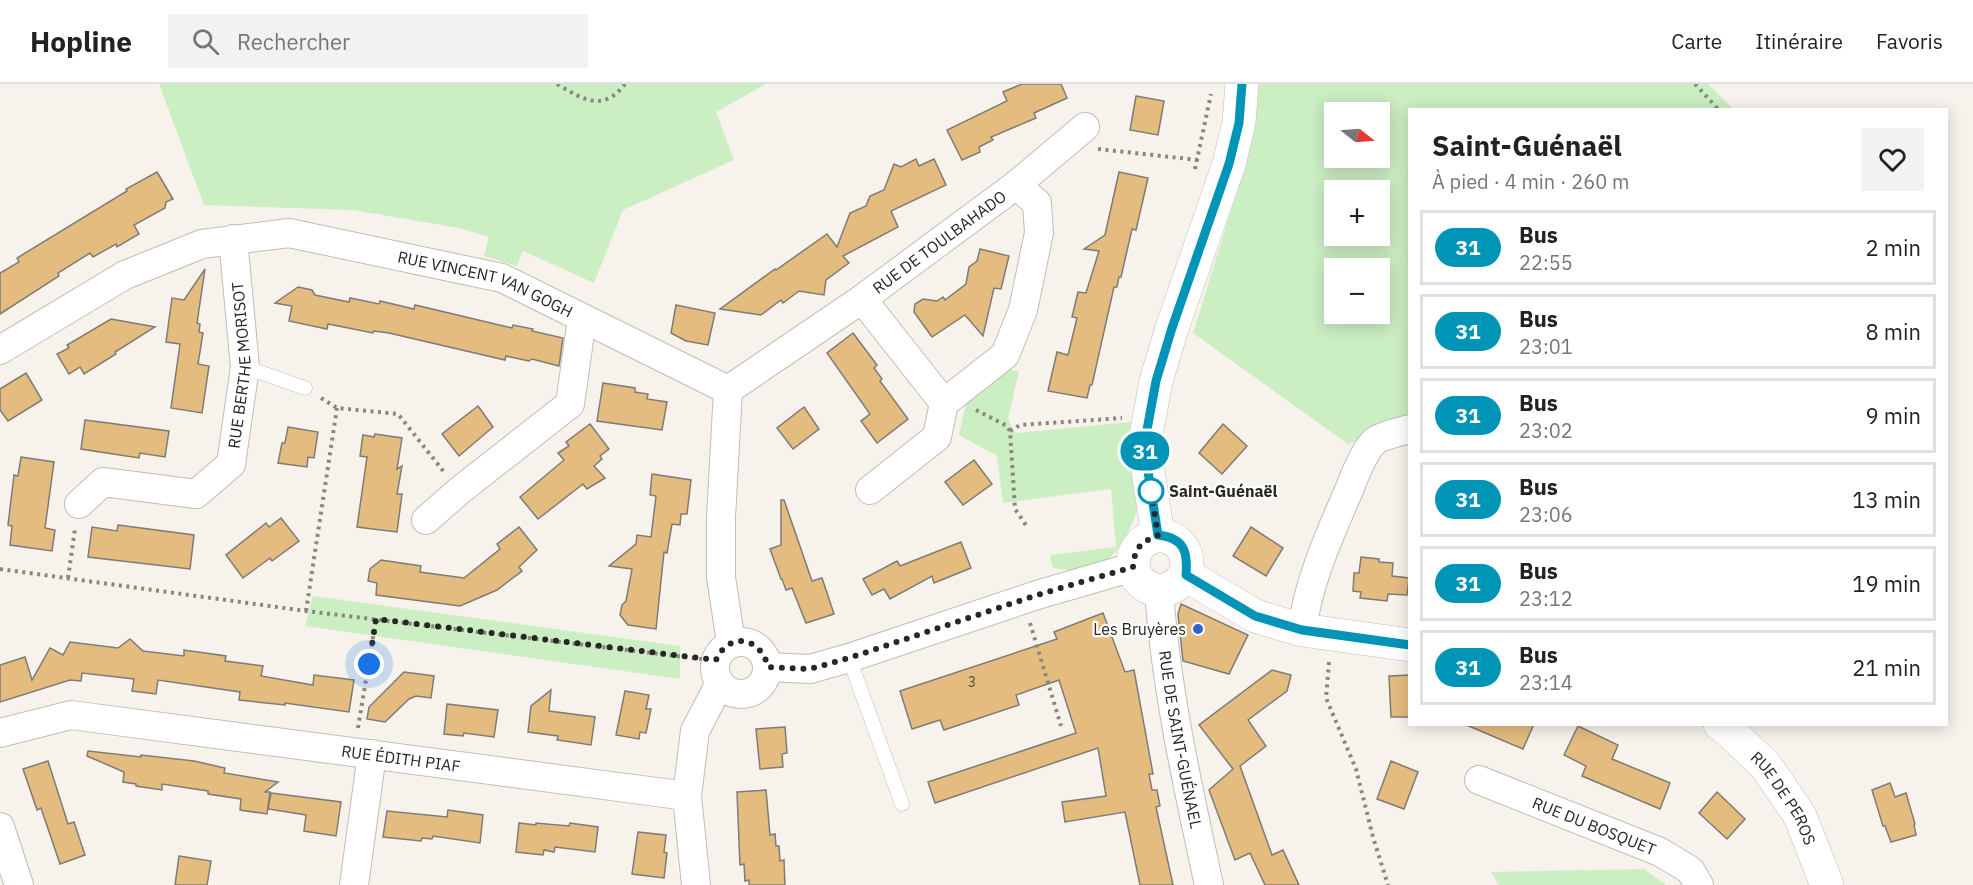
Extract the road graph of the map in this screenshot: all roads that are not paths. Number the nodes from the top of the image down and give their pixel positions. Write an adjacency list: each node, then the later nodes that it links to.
1 (1242, 84): 16 (street)
2 (1080, 131): 3 (street, RUE DE TOULBAHADO)
3 (1016, 185): 5 (street, RUE DE TOULBAHADO); 11 (street, RUE DE TOULBAHADO)
4 (233, 239): 6 (street, RUE VINCENT VAN GOGH); 7 (street, RUE VINCENT VAN GOGH); 8 (street, RUE BERTHE MORISOT)
5 (862, 299): 10 (street, RUE DE TOULBAHADO); 11 (street, RUE DE TOULBAHADO)
6 (582, 319): 10 (street, RUE VINCENT VAN GOGH); 15 (street)
7 (0, 350)
8 (245, 367): 9 (lane); 14 (street, RUE BERTHE MORISOT)
9 (305, 388)
10 (728, 390): 23 (street)
11 (944, 404): 13 (street)
12 (1408, 430): 20 (street)
13 (870, 490)
14 (79, 504)
15 (426, 520)
16 (1158, 535): 17 (street); 18 (street)
17 (1133, 567): 19 (street); 22 (street)
18 (1186, 575): 19 (street); 20 (street)
19 (1159, 591): 35 (street, RUE DE SAINT-GUÉNAEL)
20 (1317, 632): 21 (street)
21 (1408, 645)
22 (849, 658): 24 (street); 30 (lane)
23 (722, 662): 24 (street); 24 (street); 29 (street)
24 (768, 667)
25 (1722, 726): 37 (street, RUE DE PEROS)
26 (0, 734): 27 (street, RUE ÉDITH PIAF)
27 (363, 753): 29 (street, RUE ÉDITH PIAF); 33 (street)
28 (1479, 780): 36 (street, RUE DU BOSQUET)
29 (687, 796): 34 (street)
30 (903, 804)
31 (0, 827): 32 (street)
32 (19, 885)
33 (354, 885)
34 (696, 885)
35 (1209, 885)
36 (1699, 885)
37 (1827, 885)

